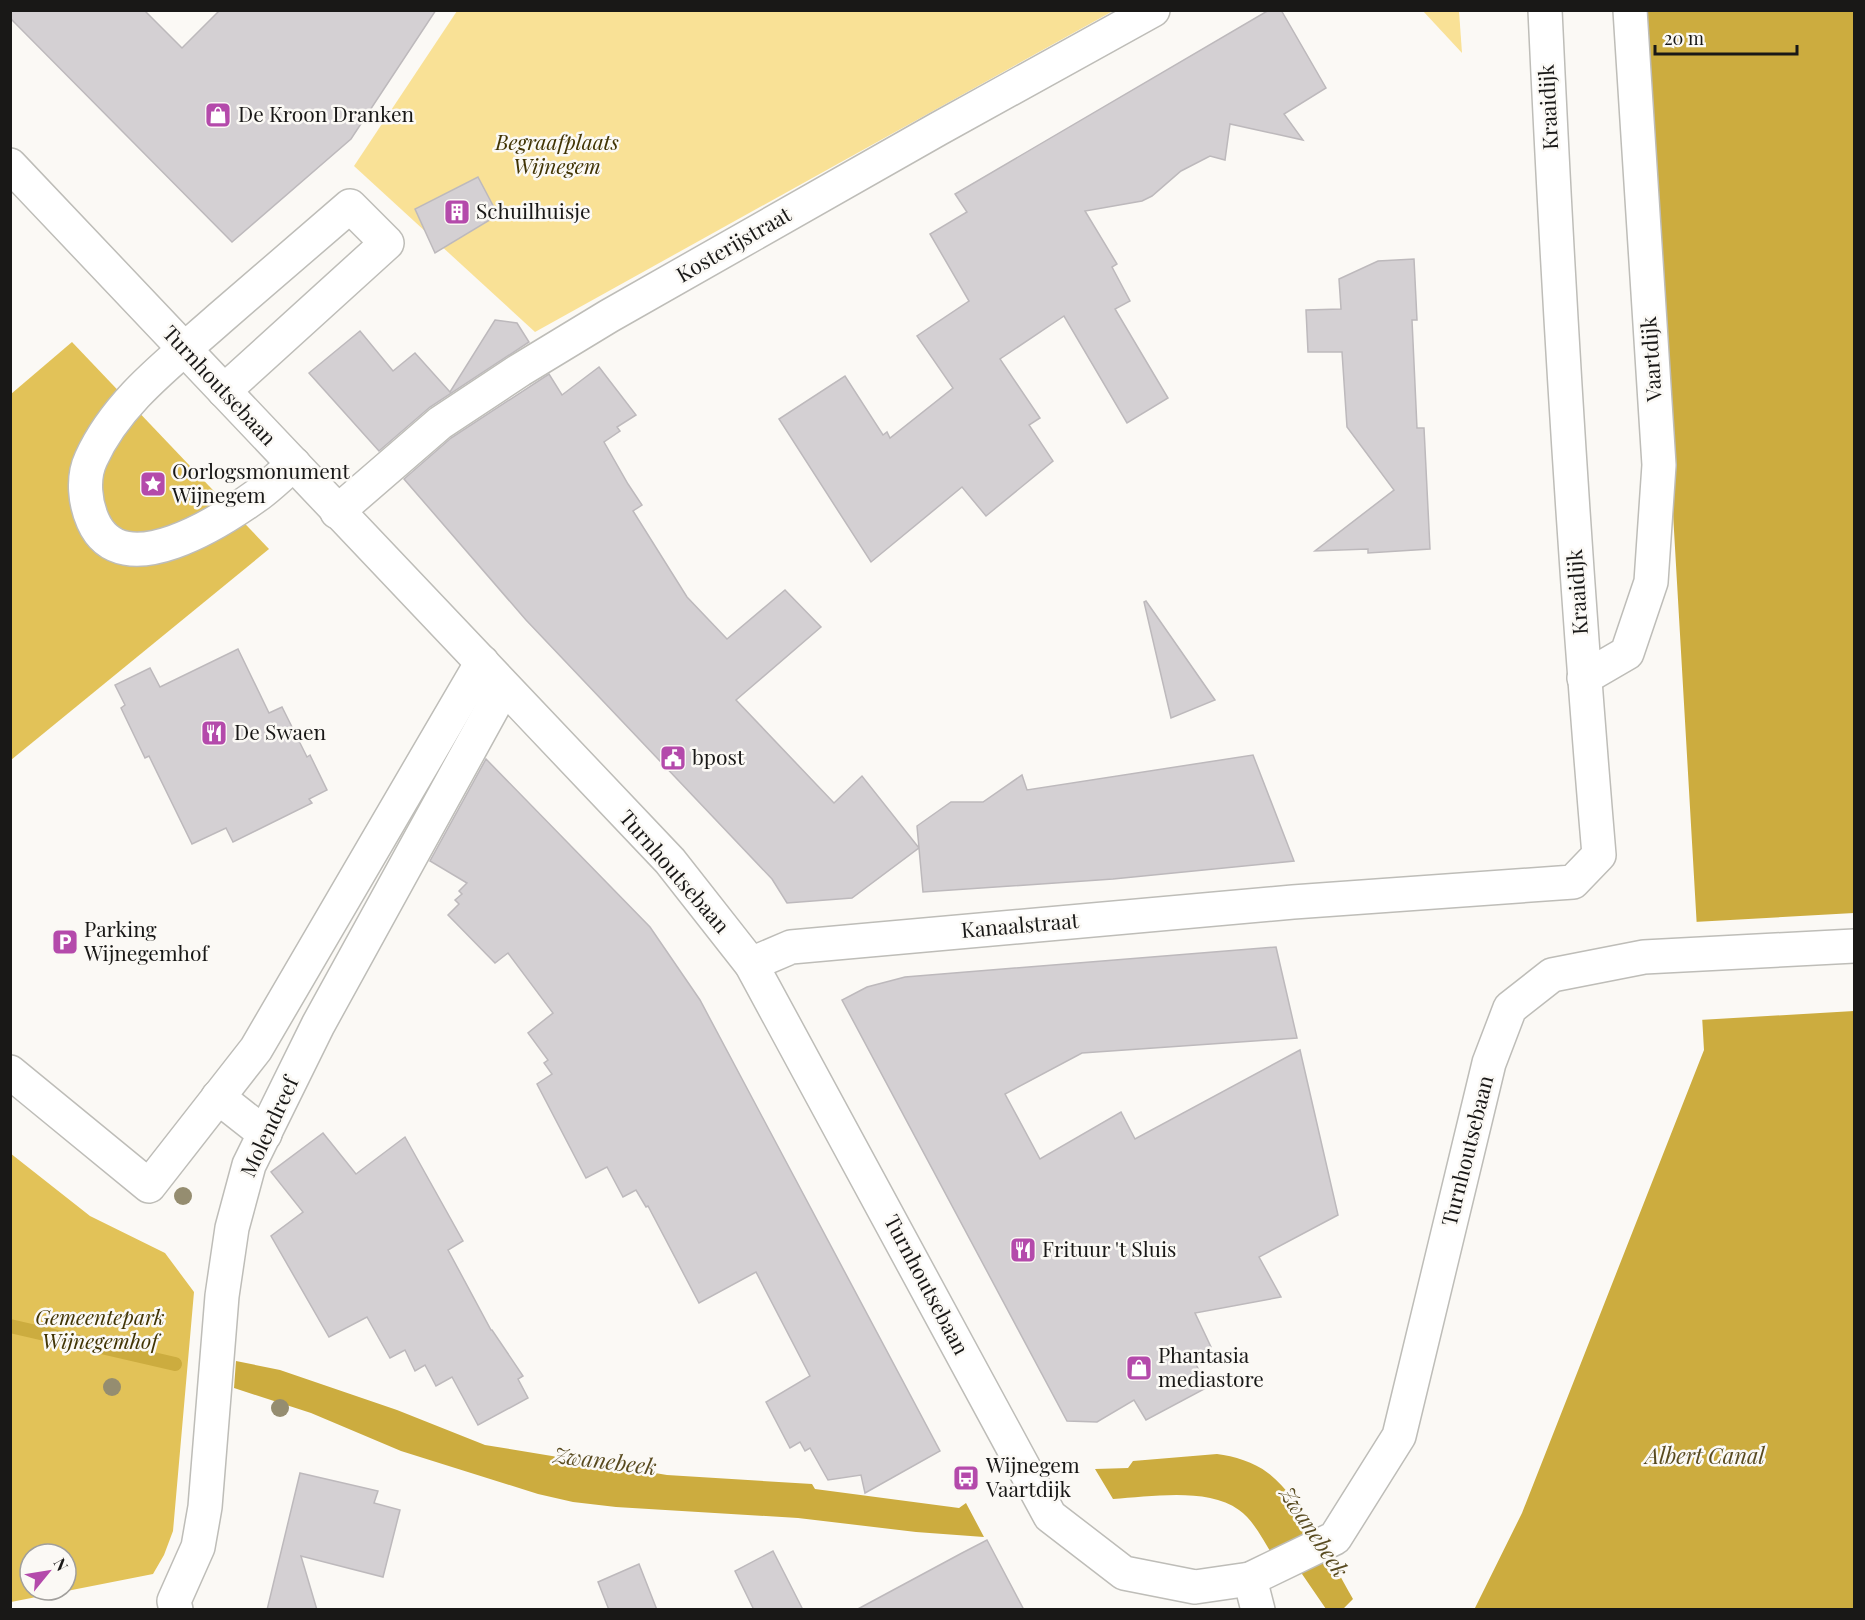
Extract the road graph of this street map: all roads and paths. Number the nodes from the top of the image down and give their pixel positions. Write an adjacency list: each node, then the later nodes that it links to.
1 (1153, 10): 8 (street, Kosterijstraat)
2 (1545, 10): 10 (street, Kraaidijk)
3 (1630, 10): 10 (street, Vaartdijk)
4 (10, 165): 5 (street, Turnhoutsebaan)
5 (185, 349): 6 (street, Turnhoutsebaan); 6 (street); 7 (street)
6 (224, 391): 7 (street, Turnhoutsebaan)
7 (294, 464): 8 (street, Turnhoutsebaan)
8 (337, 512): 9 (street, Turnhoutsebaan)
9 (482, 662): 11 (street, Turnhoutsebaan); 16 (street)
10 (1584, 678): 12 (street, Kraaidijk)
11 (504, 687): 14 (street, Turnhoutsebaan); 17 (street, Molendreef)
12 (1293, 902): 14 (street, Kanaalstraat)
13 (1854, 946): 18 (street, Turnhoutsebaan)
14 (751, 964): 18 (street, Turnhoutsebaan)
15 (10, 1072): 16 (street)
16 (218, 1096): 17 (street)
17 (265, 1134): 19 (street, Molendreef)
18 (1261, 1585)
19 (176, 1610)

